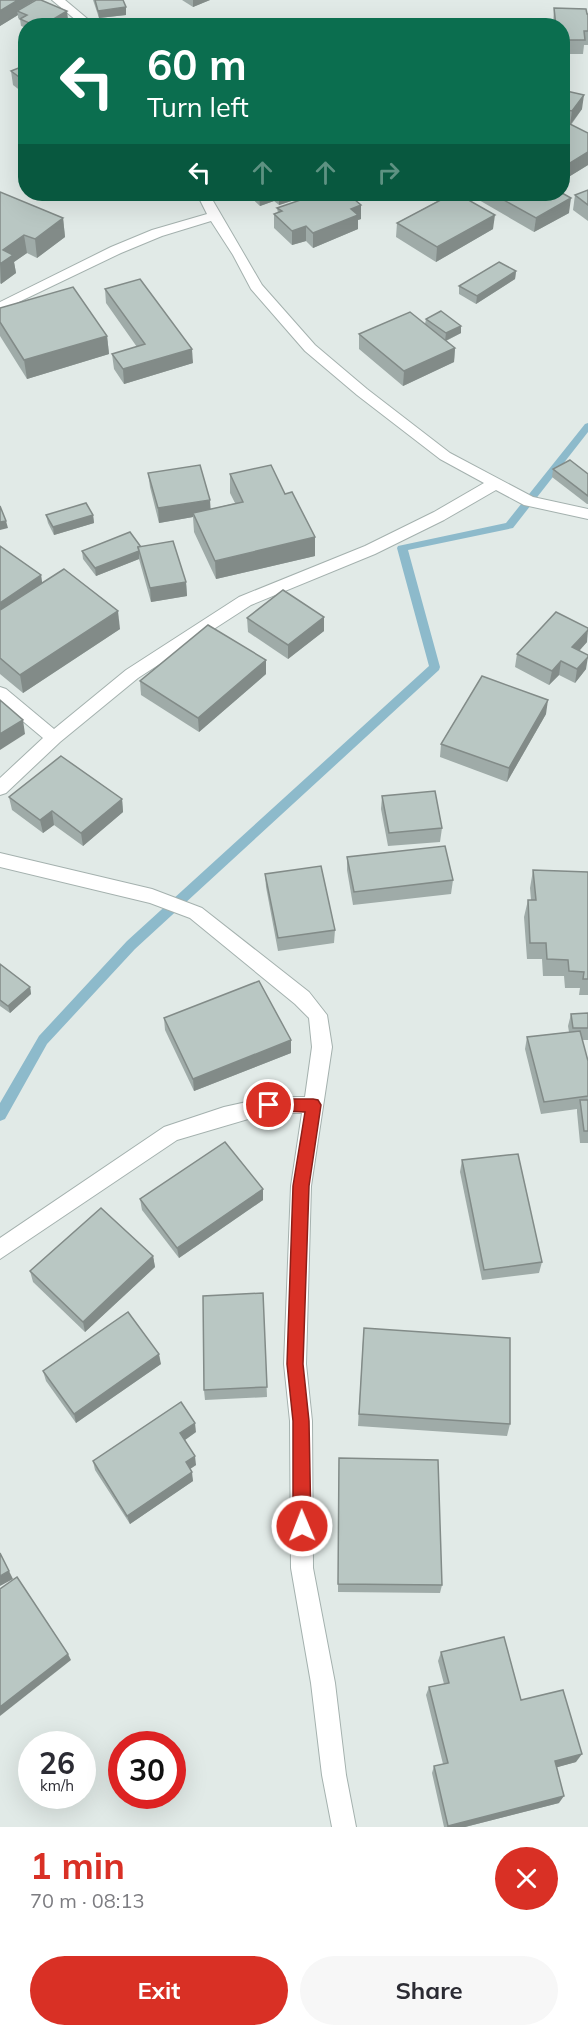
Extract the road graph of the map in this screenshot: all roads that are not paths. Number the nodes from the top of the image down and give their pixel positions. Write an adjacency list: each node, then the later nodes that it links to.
1 (58, 0): 2 (street)
2 (81, 18)
3 (206, 201): 4 (street)
4 (213, 216): 5 (street); 6 (street)
5 (0, 307)
6 (496, 483): 7 (street); 9 (street)
7 (588, 514)
8 (0, 693): 9 (street)
9 (54, 738): 10 (street)
10 (0, 788)
11 (0, 860): 12 (street)
12 (313, 1105): 13 (street); 14 (street)
13 (0, 1250)
14 (344, 1827)

